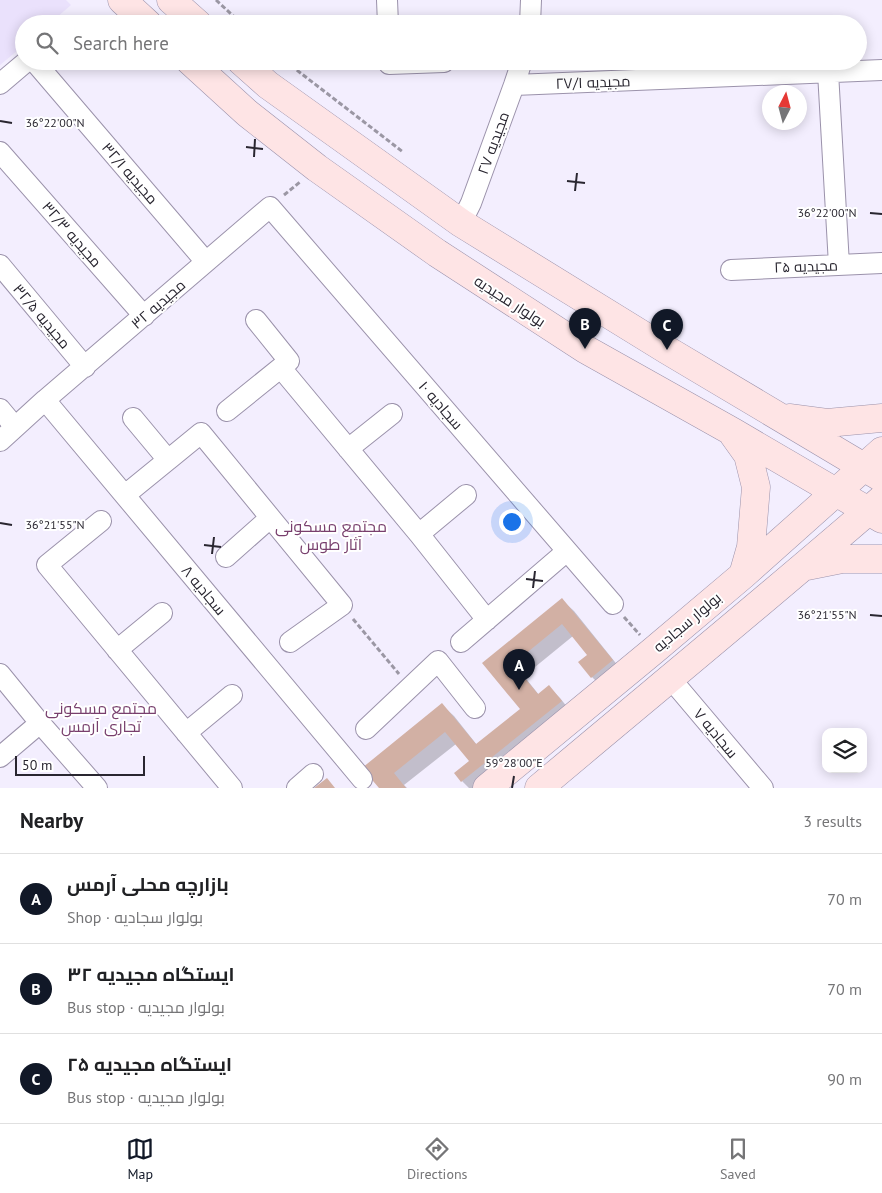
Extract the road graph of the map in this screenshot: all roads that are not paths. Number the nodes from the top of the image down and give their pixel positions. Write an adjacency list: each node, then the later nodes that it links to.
1 (172, 0): 6 (main road)
2 (387, 0): 7 (street)
3 (532, 0): 8 (street)
4 (128, 2): 5 (main road)
5 (140, 15)
6 (188, 15)
7 (388, 15)
8 (531, 15)
9 (16, 70): 16 (street)
10 (42, 70): 21 (street, مجیدیه ۳۲/۱)
11 (200, 70): 38 (main road, بولوار مجیدیه)
12 (251, 70): 20 (main road)
13 (519, 70): 17 (street, مجیدیه ۲۷)
14 (882, 70): 15 (street, مجیدیه ۲۷/۱)
15 (828, 72): 17 (street, مجیدیه ۲۷/۱); 24 (street)
16 (0, 84)
17 (514, 85): 20 (street, مجیدیه ۲۷)
18 (0, 152): 26 (street, مجیدیه ۳۲/۳)
19 (270, 207): 21 (street, مجیدیه ۳۲); 50 (street, سجادیه ۱۰)
20 (461, 223): 34 (main road)
21 (206, 262): 26 (street, مجیدیه ۳۲)
22 (882, 263): 24 (street, مجیدیه ۲۵)
23 (0, 265): 28 (street, مجیدیه ۳۲/۵)
24 (839, 265): 25 (street, مجیدیه ۲۵)
25 (731, 270)
26 (144, 316): 28 (street, مجیدیه ۳۲)
27 (256, 320): 29 (street)
28 (85, 367): 30 (street, مجیدیه ۳۲)
29 (281, 368): 32 (street); 41 (street)
30 (45, 400): 37 (street, مجیدیه ۳۲); 44 (street, سجادیه ۸)
31 (0, 410): 37 (street)
32 (227, 411)
33 (392, 414): 41 (street)
34 (780, 417): 36 (main road); 42 (main road)
35 (133, 418): 40 (street)
36 (882, 418)
37 (15, 427): 39 (street, مجیدیه ۳۲)
38 (733, 432): 43 (main road, بولوار مجیدیه); 54 (main road)
39 (0, 441)
40 (184, 447): 44 (street); 47 (street)
41 (348, 449): 49 (street)
42 (876, 465): 43 (main road, بولوار سجادیه)
43 (836, 492): 46 (main road, بولوار مجیدیه); 54 (main road, بولوار سجادیه)
44 (125, 495): 70 (street, سجادیه ۸)
45 (466, 495): 49 (street)
46 (878, 509): 53 (main road)
47 (270, 518): 51 (street); 58 (street)
48 (102, 521): 60 (street)
49 (419, 534): 57 (street)
50 (567, 552): 55 (street, سجادیه ۱۰); 57 (street)
51 (226, 557)
52 (882, 559): 53 (main road)
53 (806, 566): 62 (main road)
54 (742, 575): 74 (main road, بولوار سجادیه)
55 (613, 604)
56 (162, 612): 60 (street)
57 (487, 620): 59 (street)
58 (290, 642)
59 (461, 642)
60 (117, 650): 67 (street)
61 (0, 674): 65 (street)
62 (670, 678): 75 (main road); 76 (street, سجادیه ۷)
63 (232, 695): 67 (street)
64 (475, 708): 66 (street)
65 (40, 723): 68 (street); 71 (street)
66 (366, 730)
67 (186, 733): 72 (street)
68 (0, 757)
69 (314, 774): 73 (street)
70 (362, 780)
71 (97, 788)
72 (232, 788)
73 (297, 788)
74 (487, 788)
75 (539, 788)
76 (763, 788)

